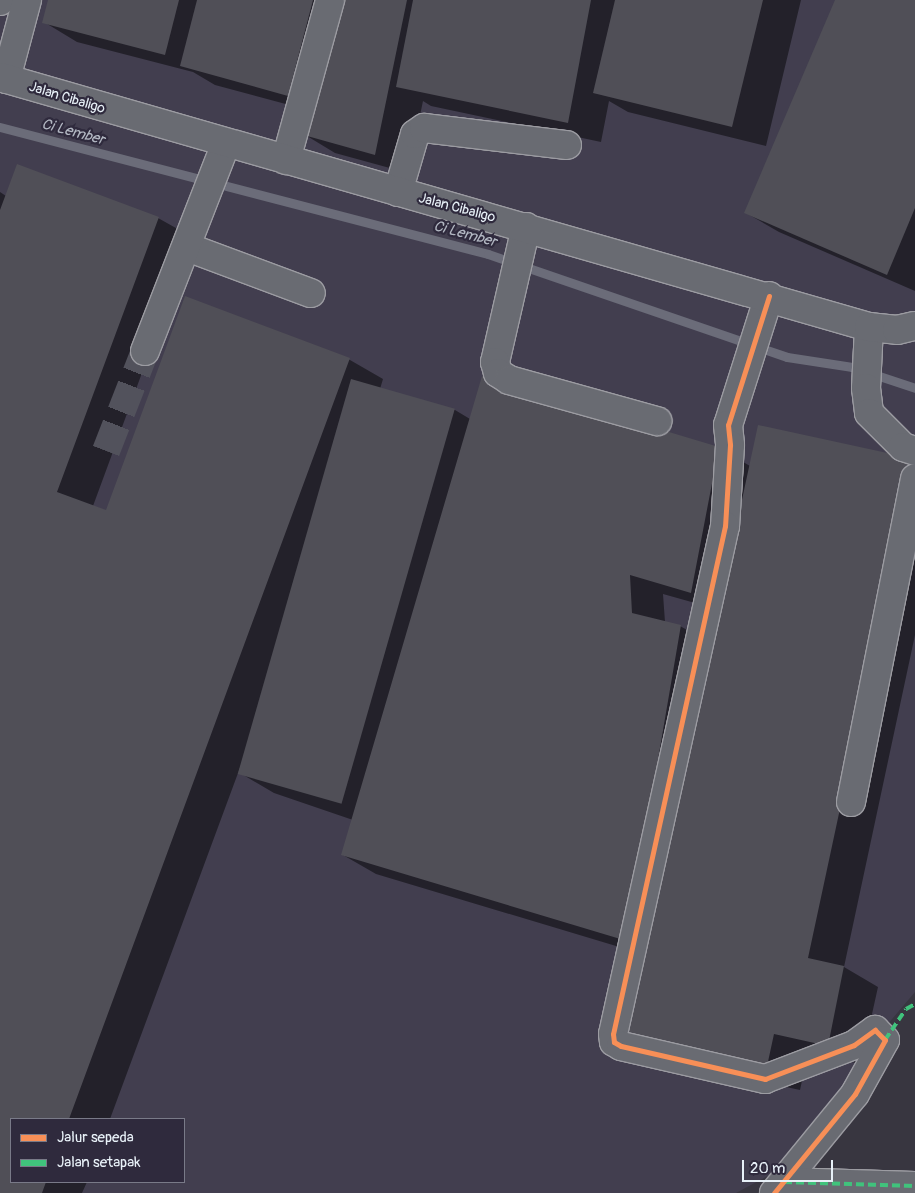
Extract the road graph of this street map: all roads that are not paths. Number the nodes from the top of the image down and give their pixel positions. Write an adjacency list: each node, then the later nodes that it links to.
1 (27, 0): 3 (street)
2 (330, 0): 6 (street)
3 (3, 78): 4 (street, Jalan Cibaligo)
4 (226, 144): 6 (street, Jalan Cibaligo); 9 (street)
5 (567, 145): 7 (street)
6 (286, 160): 7 (street, Jalan Cibaligo)
7 (398, 192): 8 (street, Jalan Cibaligo)
8 (526, 227): 11 (street, Jalan Cibaligo); 15 (street)
9 (187, 247): 10 (street); 14 (street)
10 (311, 293)
11 (769, 296): 13 (street, Jalan Cibaligo); 20 (street)
12 (915, 326): 13 (street, Jalan Cibaligo)
13 (868, 340): 16 (street)
14 (145, 351)
15 (657, 421)
16 (915, 451)
17 (915, 478): 18 (street)
18 (852, 802)
19 (915, 1186): 20 (street)
20 (779, 1188)

